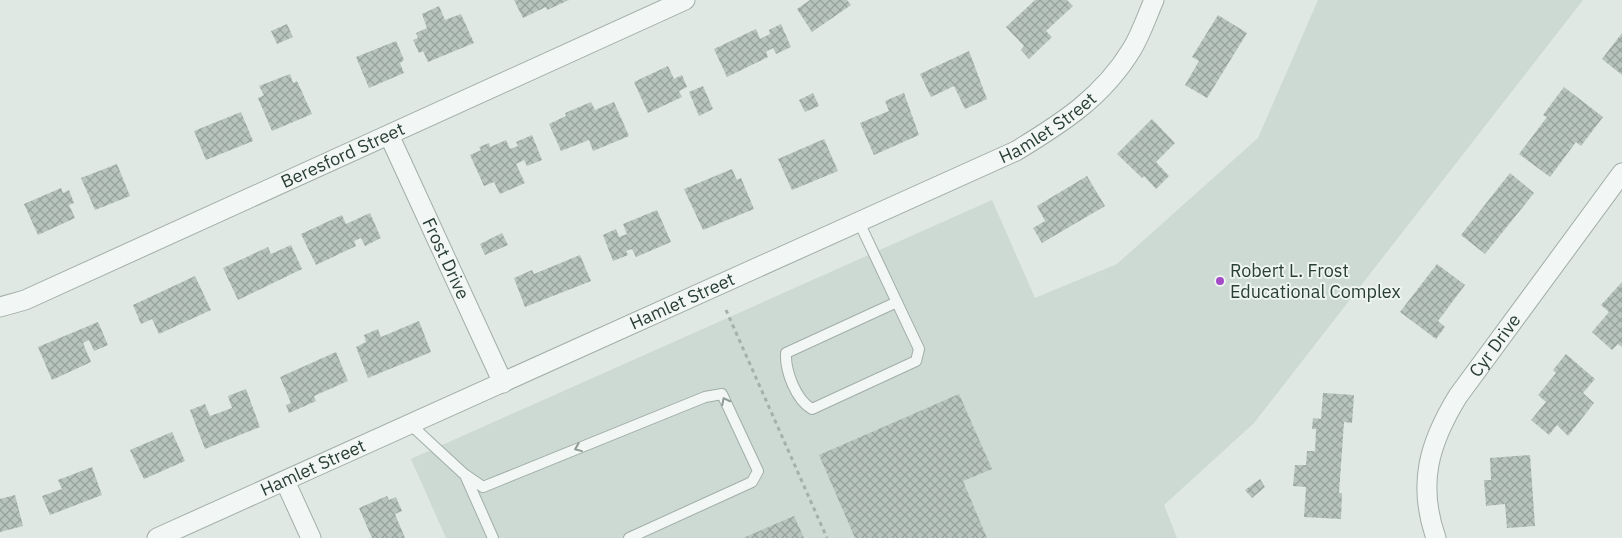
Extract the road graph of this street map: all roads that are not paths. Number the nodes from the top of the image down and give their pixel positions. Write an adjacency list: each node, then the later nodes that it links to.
1 (685, 0): 3 (street, Beresford Street)
2 (1154, 0): 5 (street, Hamlet Street)
3 (389, 134): 7 (street, Beresford Street); 8 (street, Frost Drive)
4 (1622, 173): 16 (street, Cyr Drive)
5 (859, 222): 6 (lane); 8 (street, Hamlet Street)
6 (897, 302): 6 (lane)
7 (0, 307)
8 (503, 383): 9 (street, Hamlet Street)
9 (411, 424): 10 (lane); 11 (street, Hamlet Street)
10 (464, 474): 14 (lane); 15 (lane, one-way to 10)
11 (285, 481): 12 (street, Hamlet Street); 13 (street)
12 (158, 538)
13 (311, 538)
14 (493, 538)
15 (629, 538)
16 (1436, 538)

